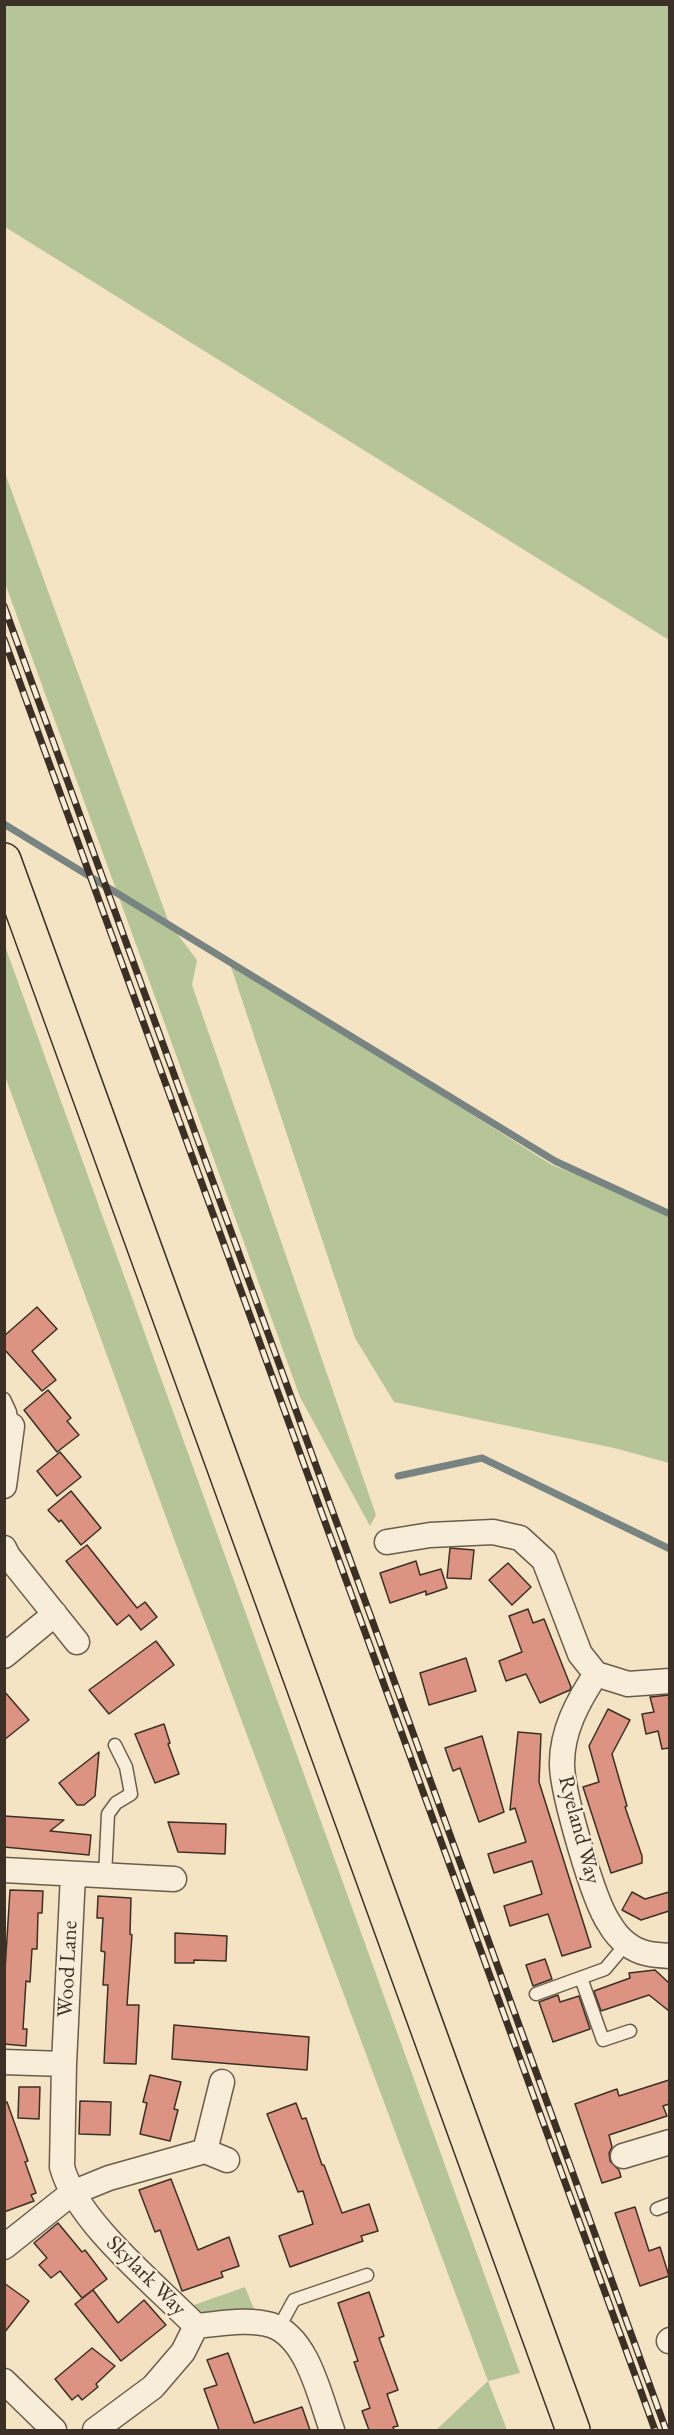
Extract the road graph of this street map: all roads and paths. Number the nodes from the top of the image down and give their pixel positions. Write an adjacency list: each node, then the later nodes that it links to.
1 (4, 860): 38 (highway)
2 (4, 1399): 3 (lane)
3 (12, 1426): 4 (street)
4 (5, 1476)
5 (387, 1542): 10 (street)
6 (4, 1548): 7 (street)
7 (55, 1614): 8 (street); 9 (street)
8 (77, 1642)
9 (4, 1656)
10 (596, 1674): 11 (street); 17 (street, Ryeland Way)
11 (669, 1681)
12 (116, 1744): 15 (lane)
13 (4, 1870): 14 (street)
14 (73, 1874): 15 (street); 23 (street, Wood Lane)
15 (105, 1876): 16 (street)
16 (174, 1879)
17 (626, 1944): 18 (street, Ryeland Way); 19 (lane)
18 (669, 1956)
19 (581, 1978): 20 (lane); 21 (lane)
20 (536, 1994)
21 (630, 2031)
22 (4, 2062): 23 (street)
23 (64, 2064): 27 (street, Wood Lane)
24 (222, 2082): 27 (street)
25 (669, 2142): 26 (street)
26 (622, 2156)
27 (72, 2193): 30 (street); 32 (street, Skylark Way)
28 (669, 2204): 29 (lane)
29 (657, 2209)
30 (4, 2247)
31 (367, 2275): 33 (lane)
32 (196, 2326): 33 (street); 36 (street, Skylark Way)
33 (278, 2329): 37 (street)
34 (4, 2381): 35 (street)
35 (54, 2430)
36 (95, 2430)
37 (332, 2430)
38 (573, 2430)

